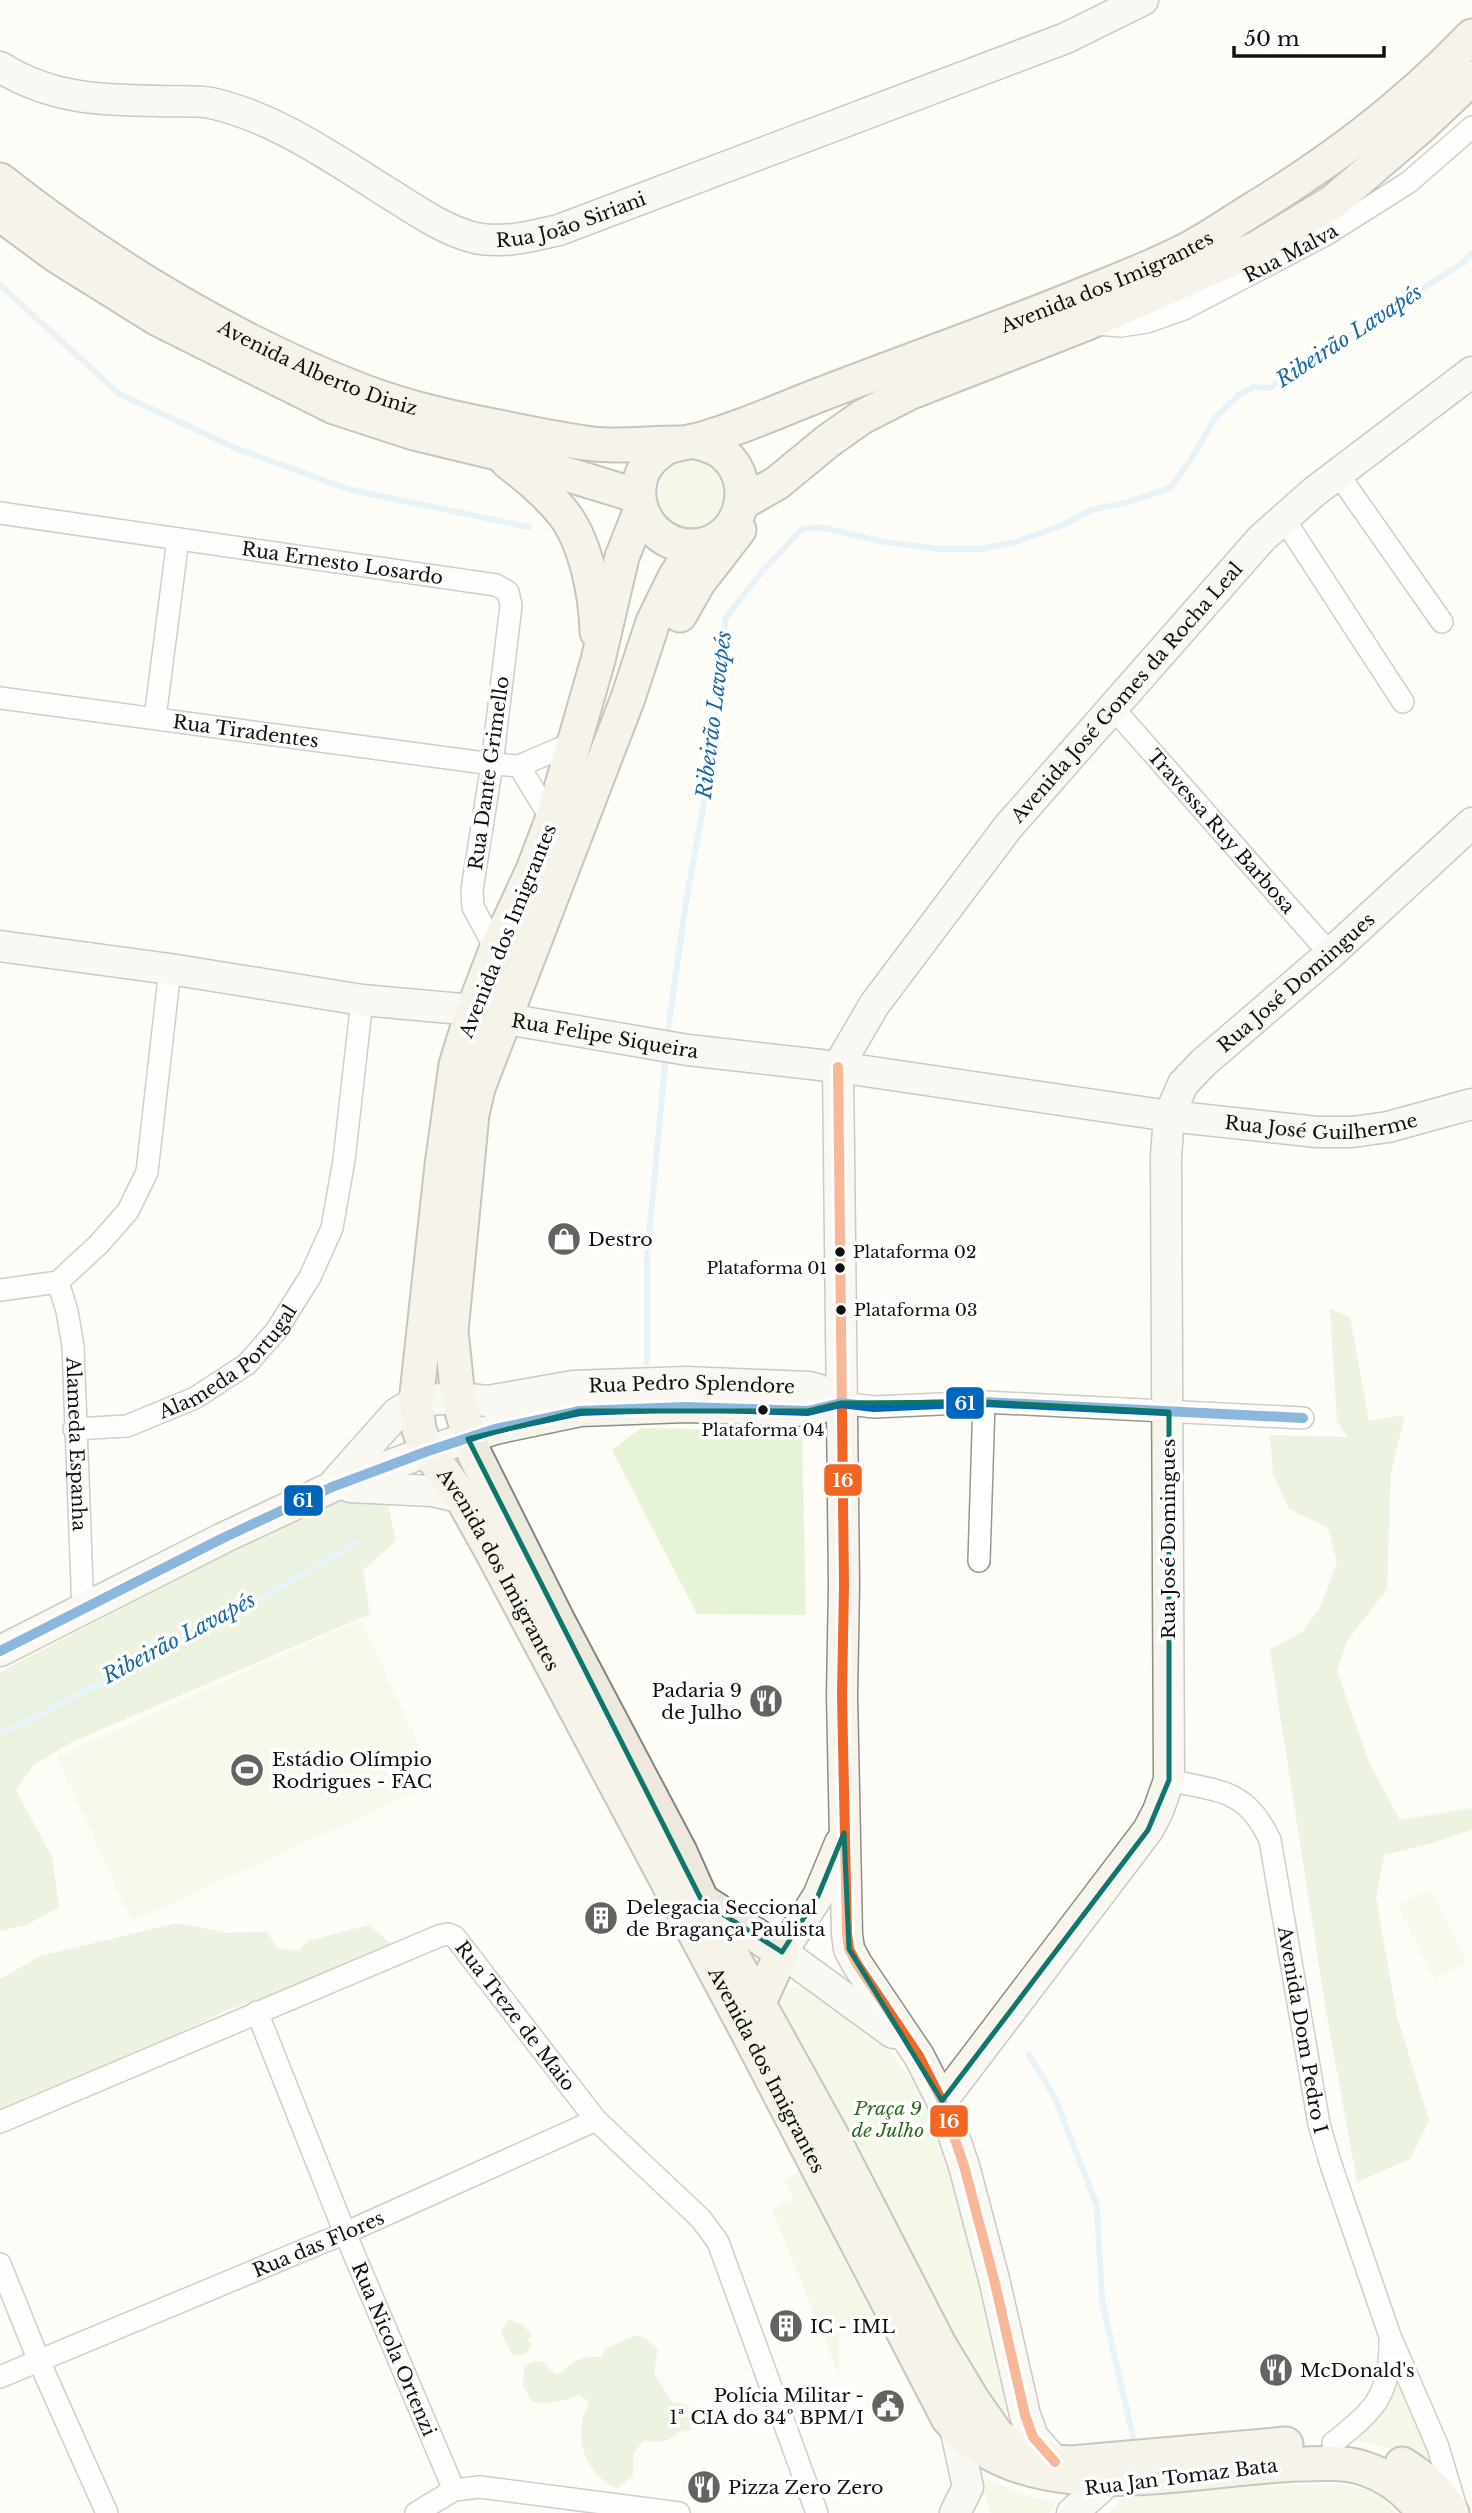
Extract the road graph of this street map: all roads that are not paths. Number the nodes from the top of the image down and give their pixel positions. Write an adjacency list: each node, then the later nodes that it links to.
1 (1143, 0): 3 (street, Rua João Siriani)
2 (1472, 36): 10 (main road, Avenida dos Imigrantes)
3 (0, 67)
4 (1472, 78): 8 (main road, Avenida dos Imigrantes)
5 (1472, 128): 8 (street, Rua Malva)
6 (0, 180): 10 (main road, Avenida Alberto Diniz)
7 (0, 214): 11 (main road, Avenida Alberto Diniz)
8 (1086, 324): 13 (main road, Avenida dos Imigrantes)
9 (1472, 372): 12 (street, Avenida José Gomes da Rocha Leal)
10 (685, 442): 14 (main road, Avenida dos Imigrantes); 15 (main road)
11 (497, 453): 14 (main road, Avenida Alberto Diniz); 22 (main road)
12 (1338, 474): 17 (street, Avenida José Gomes da Rocha Leal); 21 (street)
13 (777, 483): 15 (main road); 23 (main road)
14 (639, 503): 19 (main road); 22 (main road, Avenida dos Imigrantes)
15 (742, 503): 19 (main road)
16 (0, 513): 18 (street, Rua Ernesto Losardo)
17 (1284, 519): 25 (street); 26 (street, Avenida José Gomes da Rocha Leal)
18 (177, 539): 20 (street, Rua Ernesto Losardo); 27 (street)
19 (695, 546): 23 (main road)
20 (508, 592): 29 (street, Rua Dante Grimello)
21 (1442, 622)
22 (598, 660): 28 (main road, Avenida dos Imigrantes)
23 (630, 694): 39 (main road, Avenida dos Imigrantes)
24 (0, 698): 27 (street, Rua Tiradentes)
25 (1403, 702)
26 (1113, 708): 35 (street, Travessa Ruy Barbosa); 40 (street, Avenida José Gomes da Rocha Leal)
27 (155, 718): 29 (street, Rua Tiradentes)
28 (575, 742): 30 (street); 31 (main road, Avenida dos Imigrantes)
29 (492, 764): 30 (street, Rua Tiradentes); 34 (street, Rua Dante Grimello)
30 (519, 766): 31 (street)
31 (552, 820): 34 (main road, Avenida dos Imigrantes)
32 (1472, 824): 35 (street, Rua José Domingues)
33 (0, 946): 36 (street, Rua Felipe Siqueira)
34 (496, 950): 38 (main road, Avenida dos Imigrantes)
35 (1329, 954): 42 (street, Rua José Domingues)
36 (170, 968): 37 (street, Rua Felipe Siqueira); 43 (street)
37 (362, 1000): 38 (street, Rua Felipe Siqueira); 51 (street, Alameda Portugal)
38 (472, 1010): 39 (street, Rua Felipe Siqueira); 47 (main road, Avenida dos Imigrantes)
39 (507, 1019): 40 (street, Rua Felipe Siqueira); 45 (main road, Avenida dos Imigrantes)
40 (838, 1067): 42 (street, Rua Felipe Siqueira); 48 (street)
41 (1472, 1104): 42 (street, Rua José Guilherme)
42 (1169, 1116): 49 (street, Rua José Domingues)
43 (58, 1282): 44 (street); 51 (street, Alameda Espanha)
44 (0, 1290)
45 (458, 1398): 47 (street, Rua Pedro Splendore); 48 (street, Rua Pedro Splendore); 52 (main road, Avenida dos Imigrantes)
46 (985, 1402): 48 (street); 49 (street); 56 (street)
47 (416, 1404): 53 (main road, Avenida dos Imigrantes); 54 (street)
48 (841, 1404): 52 (street, Rua Pedro Splendore); 60 (street)
49 (1169, 1412): 50 (street); 59 (street, Rua José Domingues)
50 (1303, 1418)
51 (75, 1429): 57 (street, Alameda Espanha)
52 (468, 1438): 53 (street, Rua Pedro Splendore); 61 (main road, Avenida dos Imigrantes)
53 (428, 1451): 54 (street, Rua Pedro Splendore); 55 (main road, Avenida dos Imigrantes)
54 (332, 1487): 55 (street); 57 (street, Rua Pedro Splendore)
55 (462, 1498): 64 (main road, Avenida dos Imigrantes)
56 (979, 1562)
57 (83, 1611): 58 (street, Rua Pedro Splendore)
58 (0, 1651)
59 (1169, 1780): 66 (street, Rua José Domingues); 71 (street, Avenida Dom Pedro I)
60 (844, 1833): 62 (street); 65 (street)
61 (702, 1901): 62 (main road); 64 (main road, Avenida dos Imigrantes)
62 (782, 1952): 64 (main road); 65 (street)
63 (257, 2012): 67 (street, Rua Treze de Maio); 68 (street, Rua Treze de Maio); 69 (street, Rua Nicola Ortenzi)
64 (753, 2017): 74 (main road, Avenida dos Imigrantes); 76 (main road, Avenida dos Imigrantes)
65 (919, 2056): 66 (street)
66 (942, 2101): 76 (street)
67 (596, 2120): 69 (street, Rua das Flores); 83 (street, Rua Treze de Maio)
68 (0, 2122)
69 (345, 2233): 72 (street, Rua das Flores); 78 (street, Rua Nicola Ortenzi)
70 (0, 2264): 72 (street)
71 (1390, 2336): 75 (street); 87 (street, Avenida Dom Pedro I)
72 (39, 2361): 73 (street, Rua das Flores); 80 (street)
73 (0, 2377)
74 (956, 2432): 76 (main road, Avenida dos Imigrantes); 79 (street)
75 (1330, 2453): 76 (main road, Rua Jan Tomaz Bata); 77 (main road, Rua Jan Tomaz Bata); 85 (main road); 86 (main road)
76 (1045, 2473): 77 (main road, Rua Jan Tomaz Bata)
77 (1099, 2489): 84 (street)
78 (454, 2490): 81 (street); 82 (street)
79 (967, 2504)
80 (102, 2511)
81 (416, 2513)
82 (679, 2513)
83 (817, 2513)
84 (1072, 2513)
85 (1424, 2513)
86 (1452, 2513)
87 (1458, 2513)

